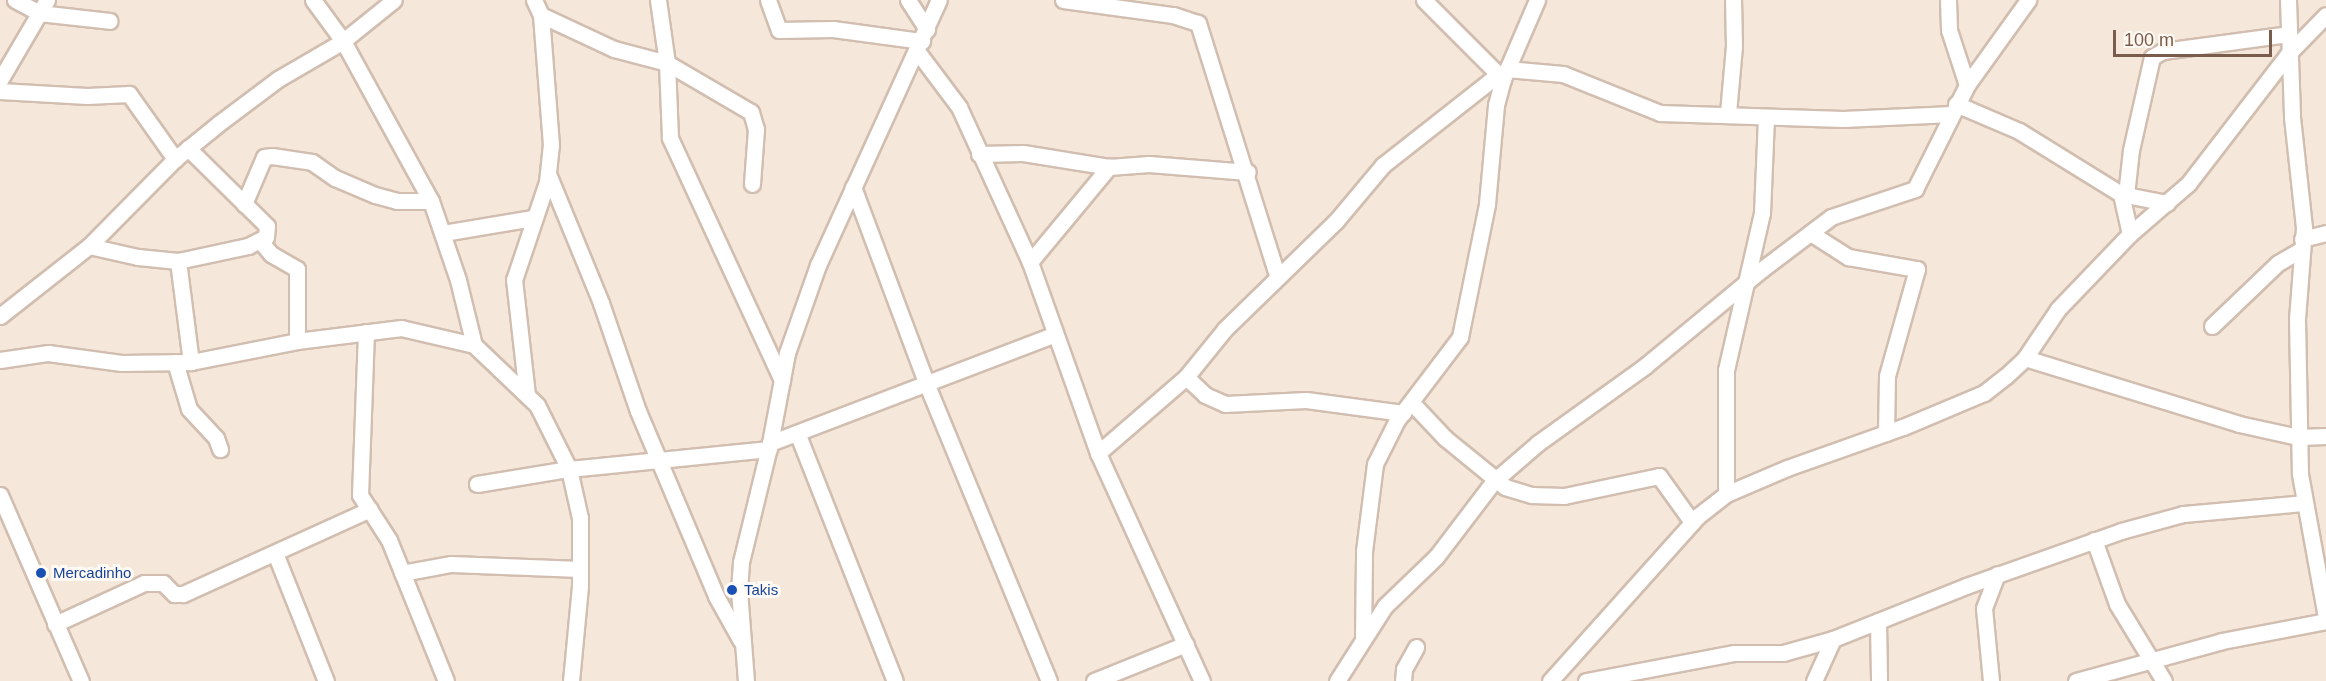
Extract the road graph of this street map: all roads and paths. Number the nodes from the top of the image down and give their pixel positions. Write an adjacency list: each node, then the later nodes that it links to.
1 (15, 0): 16 (street)
2 (313, 0): 22 (street)
3 (394, 0): 22 (street)
4 (534, 0): 17 (street)
5 (658, 0): 24 (street)
6 (768, 0): 21 (street)
7 (908, 0): 21 (street)
8 (939, 0): 21 (street)
9 (1063, 0): 36 (street)
10 (1424, 0): 25 (street)
11 (1537, 0): 25 (street)
12 (1733, 0): 30 (street)
13 (1948, 0): 27 (street)
14 (2028, 0): 27 (street)
15 (2288, 0): 20 (street)
16 (43, 6): 19 (street); 26 (street)
17 (541, 15): 24 (street); 37 (street)
18 (2326, 15): 23 (street)
19 (110, 21)
20 (2288, 34): 23 (street); 40 (street)
21 (922, 40): 33 (street); 39 (street)
22 (343, 41): 32 (street); 41 (street)
23 (2288, 54): 42 (street); 50 (street)
24 (667, 63): 38 (street); 67 (street)
25 (1502, 74): 30 (street); 54 (street); 70 (street)
26 (0, 80)
27 (1967, 85): 29 (street)
28 (0, 92): 34 (street)
29 (1954, 109): 31 (street); 40 (street); 47 (street)
30 (1728, 113): 31 (street)
31 (1766, 117): 55 (street)
32 (188, 148): 34 (street); 43 (street)
33 (979, 154): 35 (street); 53 (street)
34 (175, 159): 51 (street)
35 (1109, 167): 36 (street); 53 (street)
36 (1248, 172): 54 (street)
37 (549, 176): 44 (street); 78 (street)
38 (752, 184)
39 (853, 187): 67 (street); 68 (street)
40 (2123, 194): 42 (street); 48 (street)
41 (431, 201): 43 (street); 45 (street)
42 (2168, 203): 48 (street)
43 (244, 204): 49 (street)
44 (533, 218): 45 (street); 69 (street)
45 (443, 233): 61 (street)
46 (2326, 233): 50 (street)
47 (1812, 234): 55 (street); 71 (street)
48 (2130, 234): 62 (street)
49 (261, 242): 52 (street); 60 (street)
50 (2301, 245): 57 (street); 74 (street)
51 (89, 246): 52 (street); 56 (street)
52 (178, 261): 65 (street)
53 (1030, 262): 59 (street)
54 (1277, 275): 66 (street)
55 (1749, 279): 80 (street); 82 (street)
56 (0, 316)
57 (2212, 326)
58 (366, 332): 60 (street); 61 (street); 85 (street)
59 (1055, 334): 68 (street); 77 (street)
60 (297, 341): 65 (street)
61 (474, 345): 69 (street)
62 (2025, 358): 71 (street); 74 (street)
63 (0, 360): 64 (street)
64 (175, 362): 65 (street); 76 (street)
65 (191, 362)
66 (1186, 377): 70 (street); 77 (street)
67 (782, 380): 75 (street)
68 (927, 385): 72 (street); 114 (street)
69 (527, 395): 79 (street)
70 (1407, 408): 80 (street); 93 (street)
71 (1886, 433): 82 (street)
72 (798, 435): 75 (street); 113 (street)
73 (2326, 436): 74 (street)
74 (2298, 437): 84 (street)
75 (769, 446): 78 (street); 103 (street)
76 (220, 449)
77 (1098, 453): 102 (street)
78 (661, 462): 79 (street); 103 (street)
79 (569, 469): 81 (street); 90 (street)
80 (1494, 481): 86 (street); 95 (street)
81 (477, 484)
82 (1726, 494): 86 (street)
83 (0, 495): 87 (street)
84 (2304, 503): 88 (street); 97 (street)
85 (370, 509): 89 (street); 91 (street)
86 (1692, 522): 119 (street)
87 (7, 529): 99 (street)
88 (2094, 540): 92 (street); 106 (street)
89 (275, 553): 99 (street); 109 (street)
90 (580, 569): 91 (street); 111 (street)
91 (402, 573): 110 (street)
92 (1997, 574): 94 (street); 96 (street)
93 (1363, 585): 95 (street); 100 (street)
94 (1966, 586): 96 (street); 98 (street)
95 (1385, 606): 100 (street)
96 (1984, 608): 123 (street)
97 (2326, 619): 106 (street)
98 (1878, 621): 101 (street); 122 (street)
99 (55, 624): 108 (street)
100 (1363, 639): 117 (street)
101 (1833, 639): 105 (street); 107 (street)
102 (1186, 644): 115 (street); 116 (street)
103 (743, 645): 112 (street)
104 (1416, 647): 118 (street)
105 (1799, 649): 107 (street); 120 (street)
106 (2151, 661): 124 (street); 125 (street)
107 (1823, 666): 121 (street)
108 (81, 681)
109 (326, 681)
110 (446, 681)
111 (571, 681)
112 (746, 681)
113 (895, 681)
114 (1049, 681)
115 (1094, 681)
116 (1202, 681)
117 (1337, 681)
118 (1403, 681)
119 (1550, 681)
120 (1586, 681)
121 (1814, 681)
122 (1879, 681)
123 (1991, 681)
124 (2076, 681)
125 (2164, 681)

